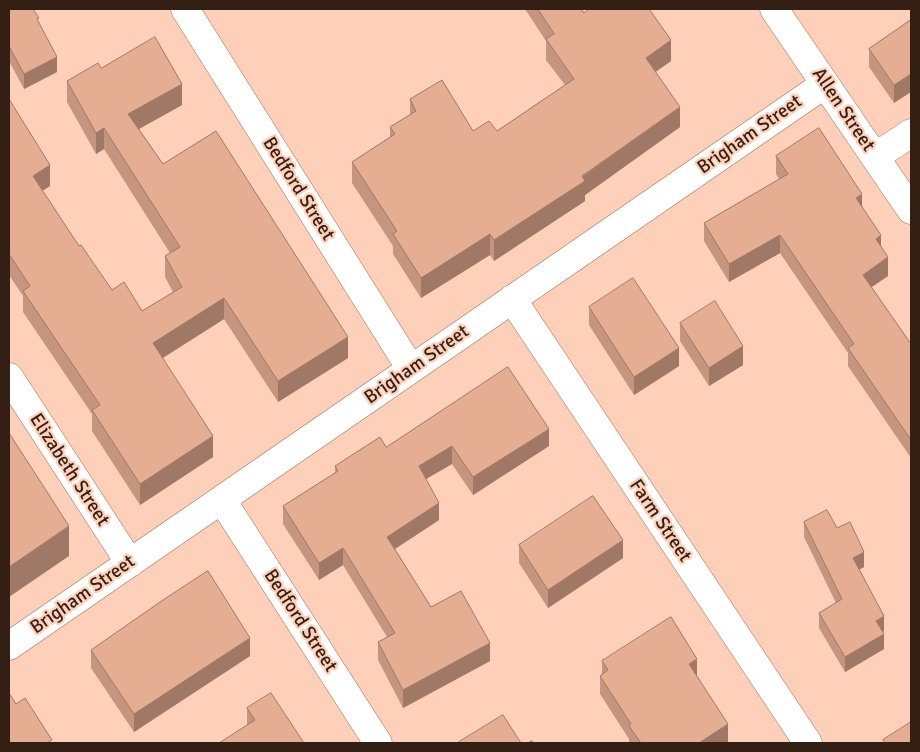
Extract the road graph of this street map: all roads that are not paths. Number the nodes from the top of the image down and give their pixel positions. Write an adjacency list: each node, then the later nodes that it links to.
1 (186, 9): 8 (street, Bedford Street)
2 (774, 9): 3 (street, Allen Street)
3 (825, 84): 5 (street, Allen Street); 7 (street, Brigham Street)
4 (911, 132): 5 (street)
5 (875, 157): 6 (street, Allen Street)
6 (911, 210)
7 (512, 299): 8 (street, Brigham Street); 14 (street, Farm Street)
8 (411, 369): 10 (street, Brigham Street)
9 (9, 377): 11 (street, Elizabeth Street)
10 (222, 500): 11 (street, Brigham Street); 13 (street, Bedford Street)
11 (130, 563): 12 (street, Brigham Street)
12 (9, 646)
13 (378, 743)
14 (808, 743)

